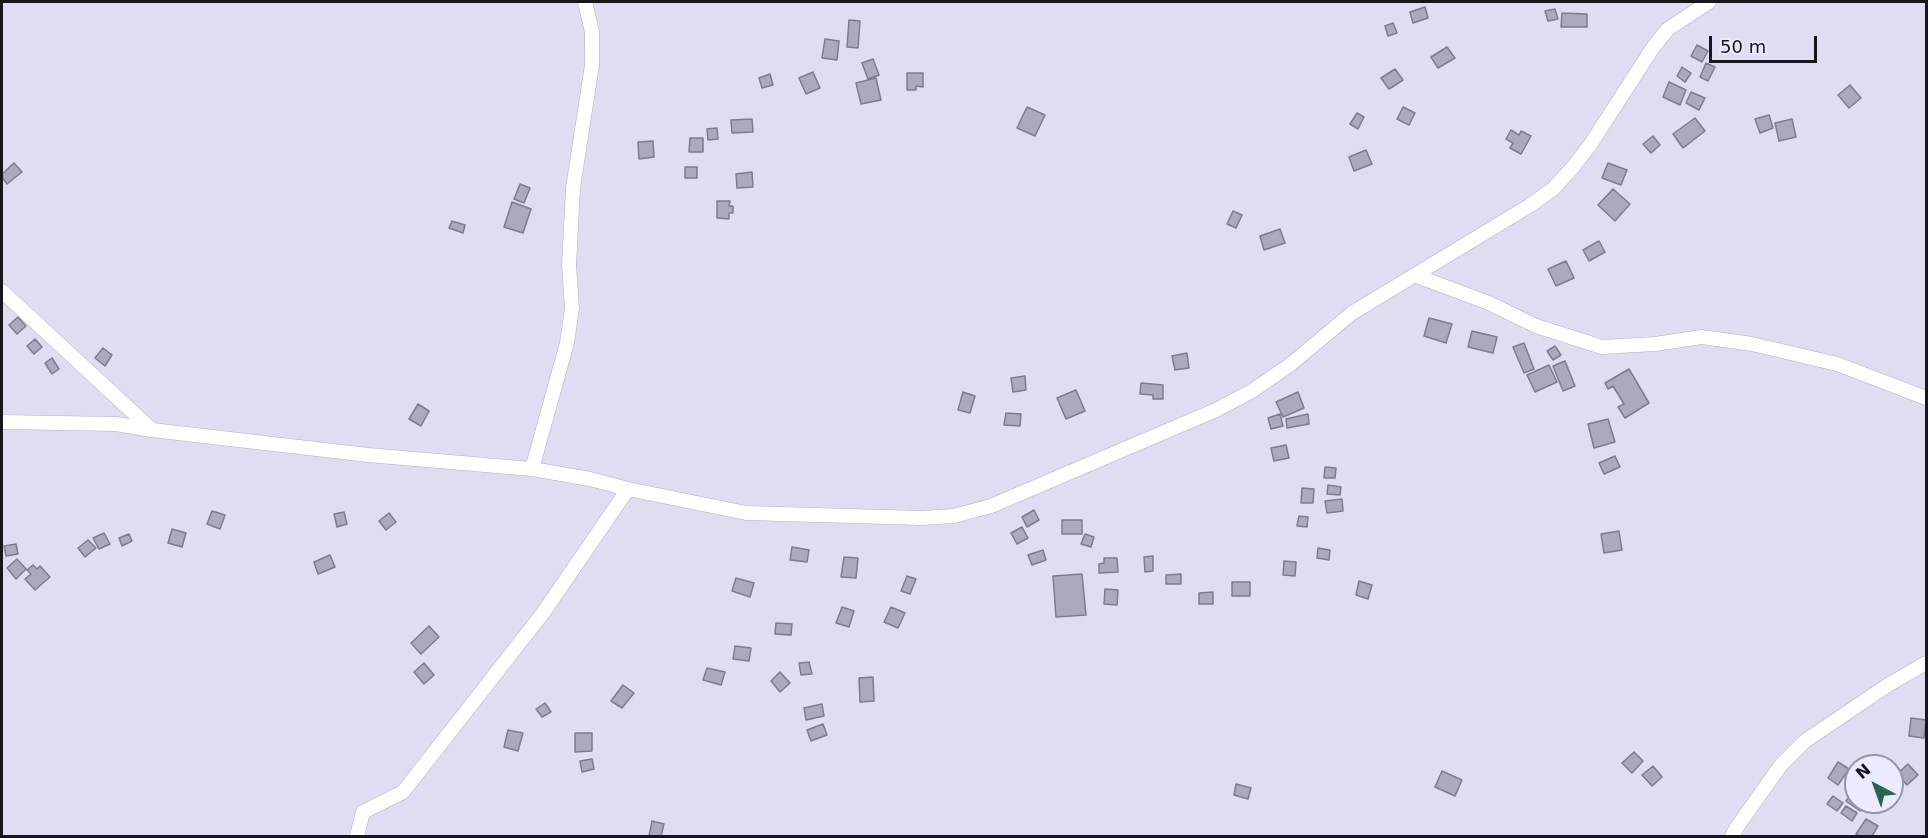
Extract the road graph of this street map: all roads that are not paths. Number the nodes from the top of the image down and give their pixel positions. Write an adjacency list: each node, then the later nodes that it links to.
1 (585, 2): 8 (street)
2 (1708, 2): 3 (street)
3 (1414, 275): 5 (street); 9 (street)
4 (2, 291): 7 (street)
5 (1926, 398)
6 (2, 422): 7 (street)
7 (152, 430): 8 (street)
8 (532, 469): 9 (street)
9 (628, 489): 11 (street)
10 (1926, 663): 12 (street)
11 (357, 837)
12 (1732, 837)

